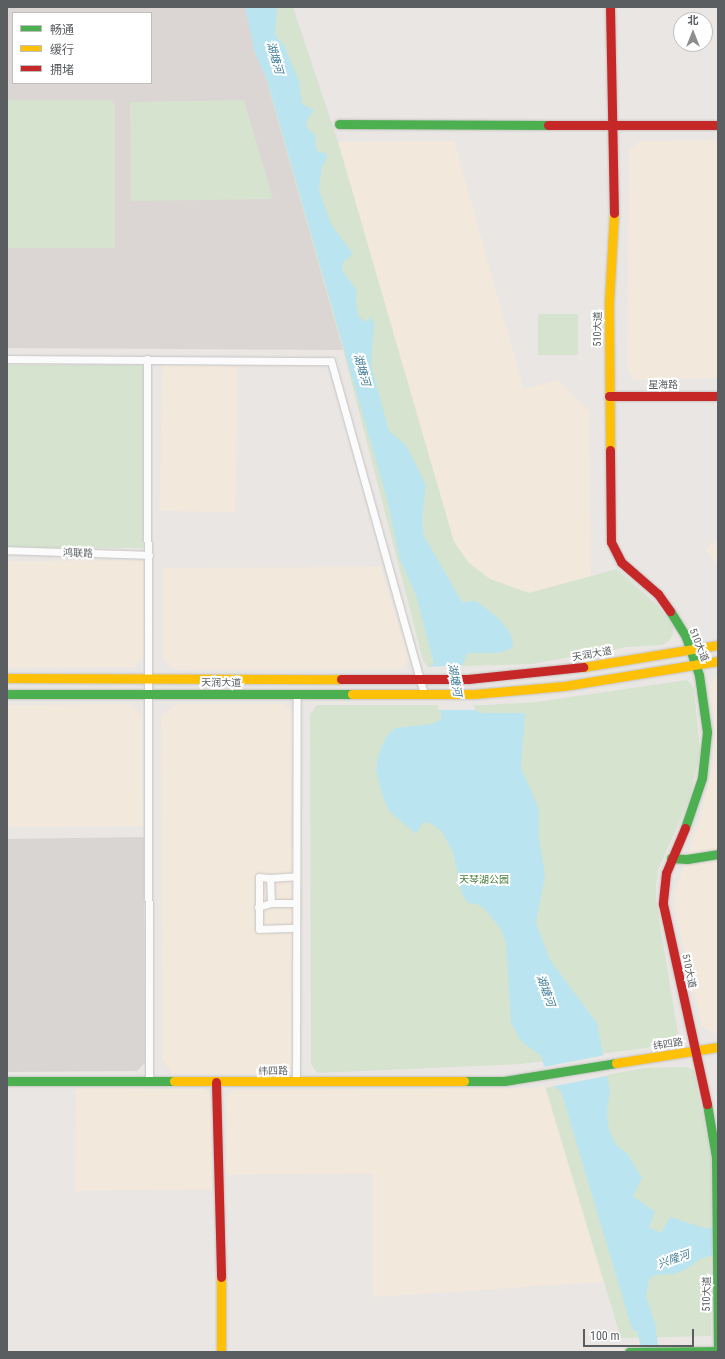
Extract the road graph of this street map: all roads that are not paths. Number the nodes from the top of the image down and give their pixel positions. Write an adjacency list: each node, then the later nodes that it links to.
1 (610, 7): 4 (street, 510大道)
2 (339, 124): 4 (street)
3 (718, 125): 4 (street)
4 (612, 126): 7 (street, 510大道)
5 (147, 358): 6 (street); 10 (street); 17 (street)
6 (7, 359)
7 (609, 396): 8 (street, 星海路); 12 (street, 510大道)
8 (718, 396)
9 (7, 550): 10 (street, 鸿联路)
10 (149, 555): 16 (street)
11 (718, 645): 12 (street, 天润大道)
12 (690, 651): 14 (street, 510大道); 17 (street, 天润大道)
13 (718, 661): 14 (street)
14 (695, 664): 20 (street, 天润大道); 23 (street, 510大道)
15 (7, 678): 16 (street, 天润大道)
16 (149, 678): 17 (street, 天润大道); 21 (street)
17 (422, 679): 20 (street)
18 (7, 694): 21 (street, 天润大道)
19 (297, 694): 20 (street, 天润大道); 21 (street, 天润大道); 24 (street)
20 (424, 694)
21 (149, 695): 33 (street)
22 (718, 854): 23 (street)
23 (671, 858): 31 (street, 510大道)
24 (296, 876): 25 (street); 27 (street)
25 (270, 878): 26 (street); 28 (street)
26 (271, 903): 27 (street); 28 (street)
27 (296, 903): 29 (street)
28 (258, 907): 29 (street)
29 (296, 928): 34 (street)
30 (718, 1047): 31 (street, 纬四路)
31 (694, 1051): 34 (street, 纬四路); 36 (street, 510大道)
32 (7, 1081): 33 (street, 纬四路)
33 (149, 1081): 35 (street, 纬四路)
34 (296, 1081): 35 (street, 纬四路)
35 (216, 1082): 40 (street)
36 (717, 1220): 37 (street, 510大道)
37 (718, 1253): 39 (street, 510大道)
38 (660, 1351): 39 (street); 42 (street)
39 (718, 1351)
40 (221, 1352)
41 (629, 1352): 42 (street)
42 (642, 1352)

